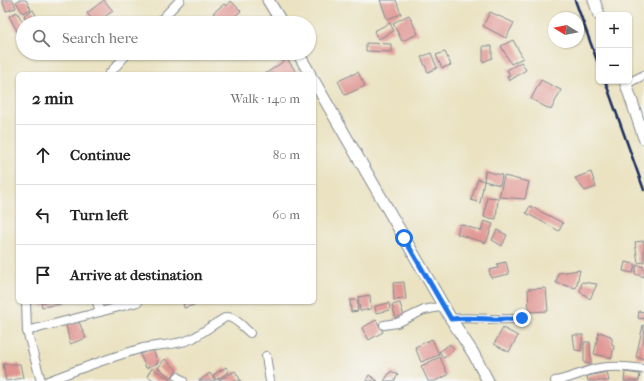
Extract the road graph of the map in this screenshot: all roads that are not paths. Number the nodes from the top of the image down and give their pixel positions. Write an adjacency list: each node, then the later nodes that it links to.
1 (180, 0): 5 (street)
2 (268, 0): 6 (street)
3 (594, 0): 4 (street)
4 (598, 12)
5 (165, 16)
6 (278, 16)
7 (122, 60): 9 (street)
8 (302, 60): 10 (street)
9 (111, 72)
10 (309, 72)
11 (644, 75): 12 (street)
12 (632, 80)
13 (316, 84): 19 (street)
14 (625, 84): 15 (street)
15 (644, 138)
16 (26, 304): 24 (street)
17 (98, 304): 20 (street)
18 (130, 304): 20 (street)
19 (444, 306): 22 (street); 23 (street)
20 (100, 312): 24 (street)
21 (522, 318): 22 (street)
22 (451, 319): 28 (street)
23 (384, 325)
24 (27, 331): 29 (street)
25 (250, 333): 30 (street)
26 (266, 356): 31 (street)
27 (644, 368): 32 (street)
28 (484, 380)
29 (41, 381)
30 (48, 381)
31 (270, 381)
32 (555, 381)

